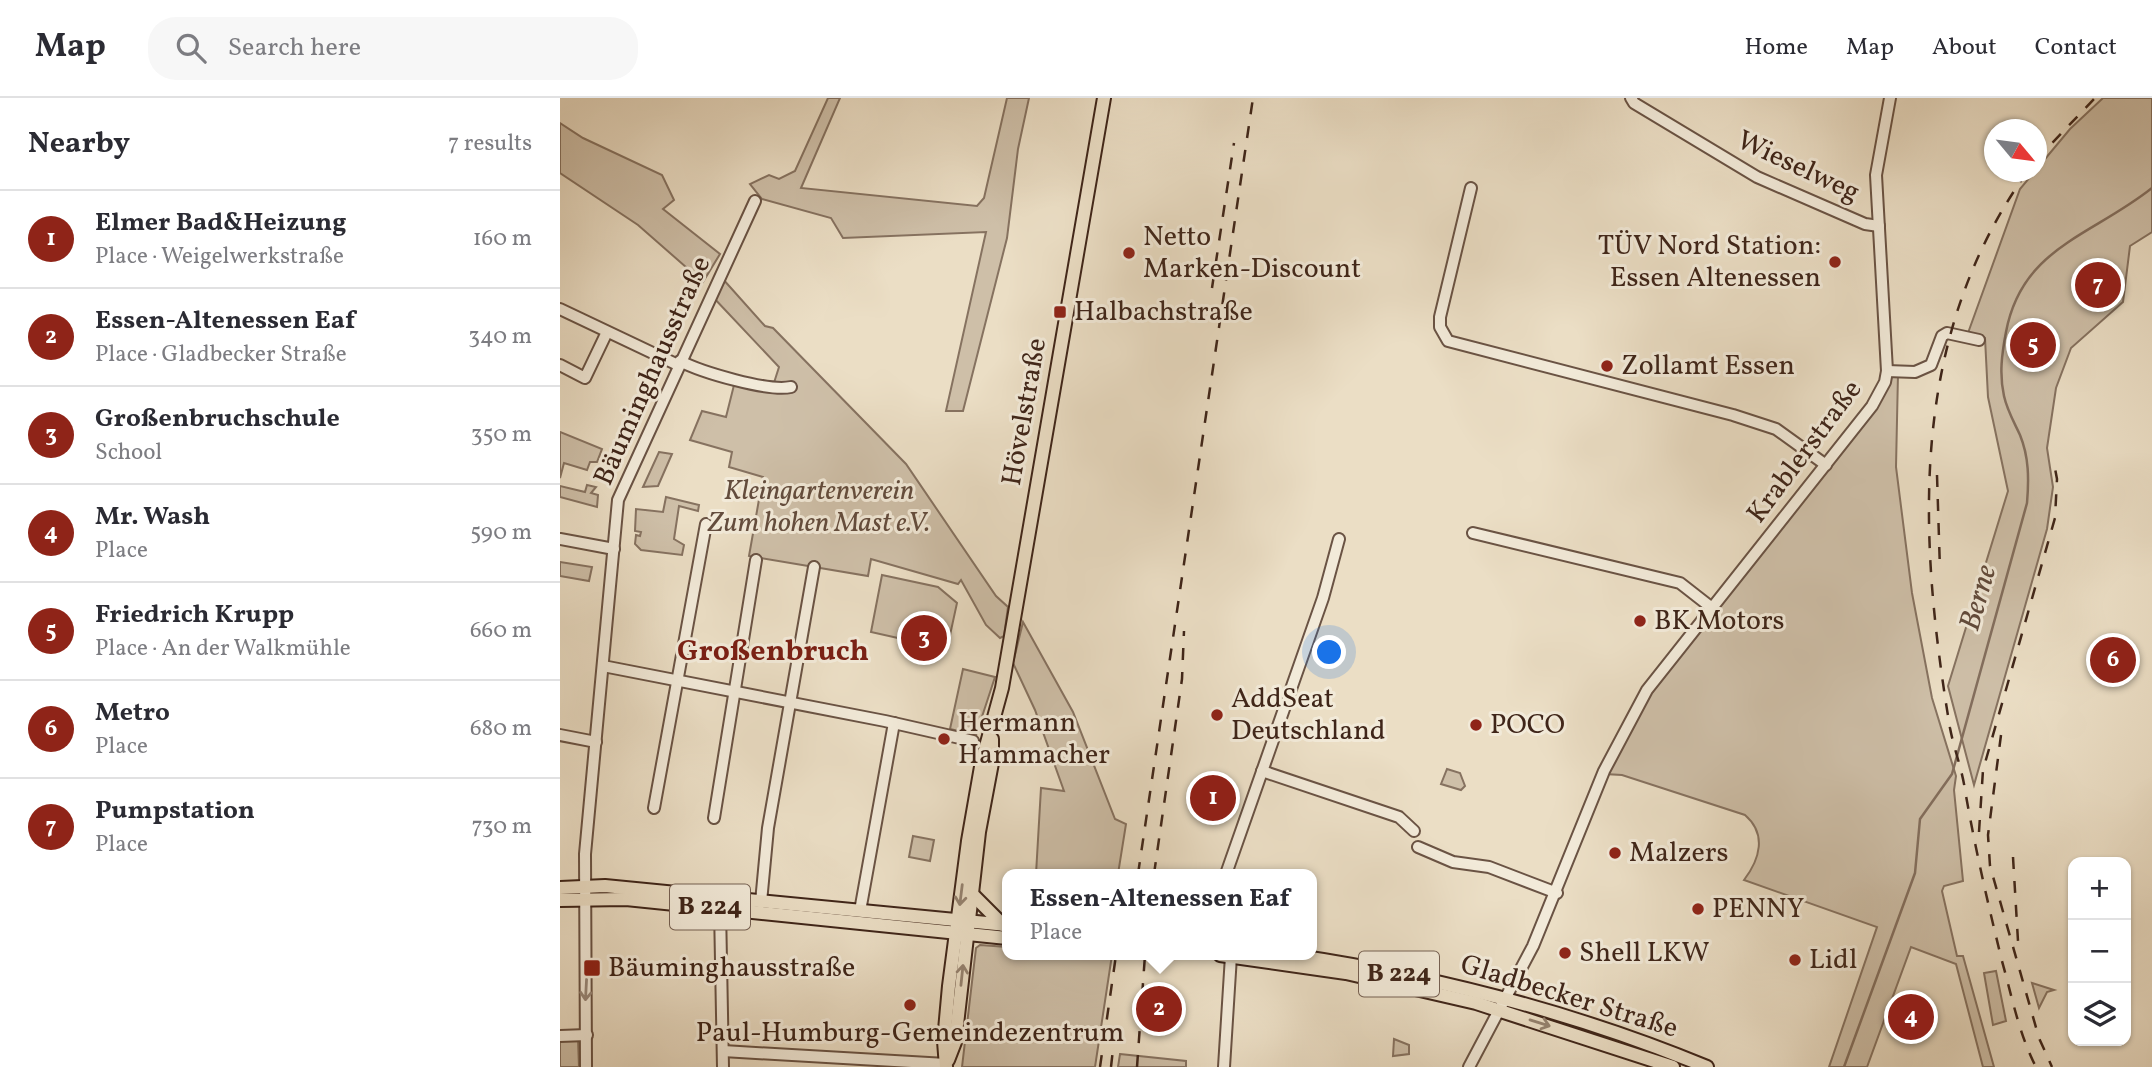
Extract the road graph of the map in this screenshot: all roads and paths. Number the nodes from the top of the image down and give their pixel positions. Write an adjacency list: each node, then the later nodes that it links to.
1 (1104, 98): 28 (main road, Hövelstraße)
2 (1631, 98): 6 (street, Wieselweg)
3 (1890, 98): 6 (street, Krablerstraße)
4 (1471, 188): 14 (street)
5 (755, 201): 10 (street, Bäuminghausstraße)
6 (1879, 226): 12 (street, Krablerstraße)
7 (560, 309): 8 (street)
8 (607, 332): 10 (street); 11 (street)
9 (1979, 340): 12 (street)
10 (679, 363): 13 (street); 19 (street, Bäuminghausstraße)
11 (560, 365)
12 (1887, 371): 14 (street, Krablerstraße)
13 (791, 387)
14 (1826, 465): 22 (street, Krablerstraße)
15 (706, 524): 24 (street)
16 (1473, 533): 22 (street)
17 (560, 539): 19 (street)
18 (1339, 539): 32 (street)
19 (614, 549): 23 (street, Bäuminghausstraße)
20 (756, 560): 25 (street)
21 (814, 567): 26 (street)
22 (1712, 608): 40 (street, Krablerstraße)
23 (603, 666): 24 (street); 31 (street, Bäuminghausstraße)
24 (678, 680): 25 (street); 33 (street)
25 (733, 690): 26 (street); 34 (street)
26 (790, 702): 27 (street); 43 (street)
27 (894, 723): 30 (street); 45 (street)
28 (991, 734): 41 (main road, Hövelstraße); 47 (main road, Hövelstraße, one-way to 47)
29 (560, 735): 31 (street)
30 (973, 741)
31 (596, 742): 39 (street, Bäuminghausstraße)
32 (1262, 771): 35 (street); 37 (street)
33 (653, 808)
34 (714, 818)
35 (1414, 831)
36 (1418, 847): 40 (street)
37 (1228, 869)
38 (560, 888): 39 (main road, B 224)
39 (585, 892): 42 (main road, B 224); 43 (main road, B 224); 44 (main road, B 224); 53 (street, Bäuminghausstraße, one-way to 53)
40 (1557, 893): 52 (street, Krablerstraße)
41 (973, 895): 46 (main road); 47 (main road, Hövelstraße)
42 (560, 901)
43 (761, 902): 45 (main road, B 224)
44 (720, 908): 47 (main road, B 224); 55 (street)
45 (860, 911): 47 (main road, B 224)
46 (1002, 925)
47 (962, 928): 48 (main road, B 224); 58 (main road, Hövelstraße)
48 (1002, 929)
49 (1225, 960): 61 (street)
50 (1255, 960): 52 (main road, Gladbecker Straße / B 224)
51 (1317, 960): 52 (main road, Gladbecker Straße / B 224)
52 (1503, 1004): 56 (main road, Gladbecker Straße / B 224); 57 (main road, Gladbecker Straße / B 224, one-way to 57); 62 (street, Krablerstraße)
53 (587, 1035): 54 (street); 59 (street, Bäuminghausstraße)
54 (560, 1036)
55 (723, 1051): 58 (street); 60 (street)
56 (1668, 1051): 57 (main road); 64 (main road, Gladbecker Straße / B 224)
57 (1656, 1061): 63 (main road, Gladbecker Straße / B 224)
58 (946, 1065)
59 (586, 1067)
60 (723, 1067)
61 (1224, 1067)
62 (1469, 1067)
63 (1673, 1067)
64 (1707, 1067)

